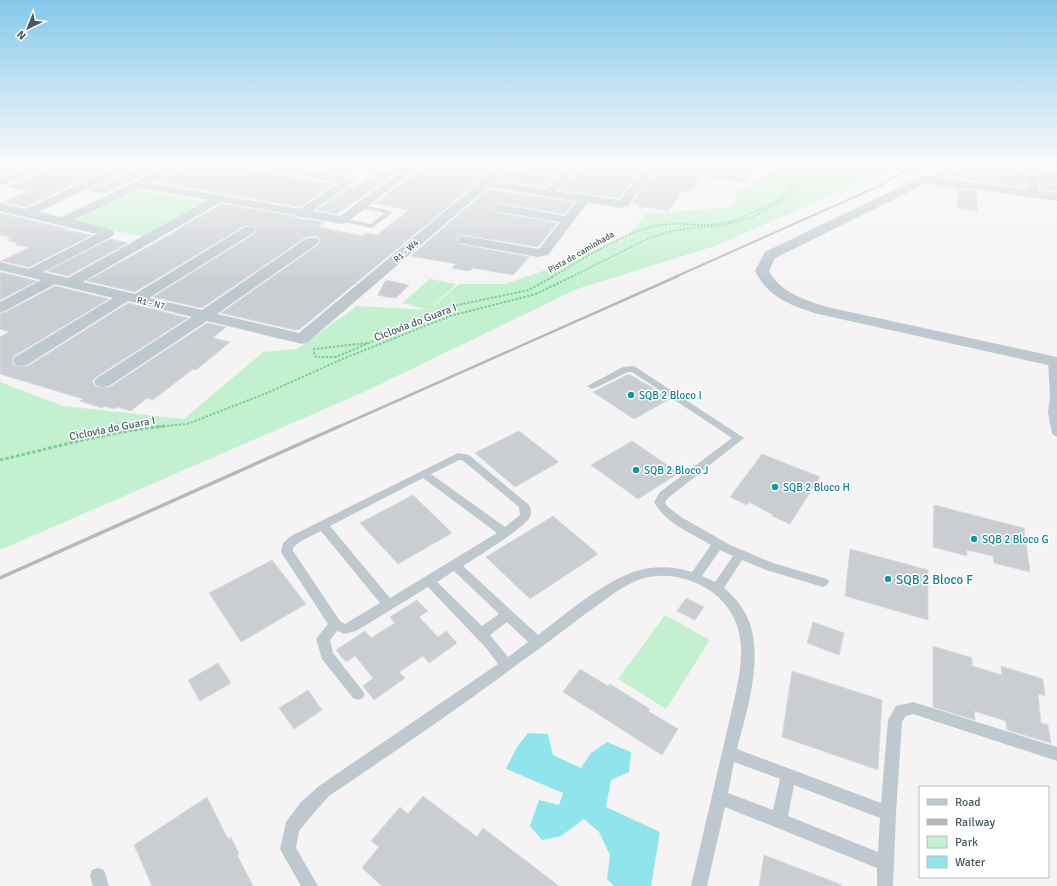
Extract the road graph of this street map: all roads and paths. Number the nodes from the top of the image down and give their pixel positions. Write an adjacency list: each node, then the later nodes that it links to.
1 (47, 203): 15 (street)
2 (99, 203): 19 (street)
3 (211, 203): 26 (street)
4 (237, 203): 16 (street)
5 (316, 203): 16 (street)
6 (365, 203): 13 (street)
7 (461, 203): 30 (street, R1 - W4)
8 (581, 203): 18 (street)
9 (771, 203): 31 (path, Pista de caminhada)
10 (777, 203): 37 (path, Ciclovia do Guara I)
11 (876, 203): 33 (street)
12 (0, 207): 15 (street)
13 (360, 207): 17 (street); 17 (lane)
14 (499, 208): 18 (street)
15 (27, 213): 19 (street)
16 (300, 214): 17 (street)
17 (342, 220)
18 (568, 220): 21 (street)
19 (64, 221): 24 (street)
20 (249, 230): 27 (street)
21 (464, 240)
22 (312, 241): 29 (street)
23 (1, 266): 24 (street, R1 - N7)
24 (31, 273): 25 (street, R1 - N7)
25 (53, 279): 26 (street, R1 - N7); 28 (street)
26 (70, 283): 27 (street, R1 - N7)
27 (131, 298): 29 (street, R1 - N7); 32 (street)
28 (0, 308)
29 (206, 316): 30 (street, R1 - N7); 34 (street)
30 (302, 339)
31 (367, 342): 31 (path, Pista de caminhada)
32 (20, 361)
33 (1054, 361): 36 (lane)
34 (102, 382)
35 (592, 386): 41 (lane)
36 (1057, 434)
37 (0, 460)
38 (424, 474): 39 (lane); 40 (lane); 40 (lane)
39 (322, 525): 48 (lane); 50 (lane)
40 (505, 533): 43 (lane)
41 (718, 544): 42 (lane); 44 (lane)
42 (740, 554): 46 (lane); 47 (lane)
43 (456, 565): 45 (lane); 49 (lane)
44 (695, 577): 47 (lane); 52 (lane)
45 (429, 581): 48 (lane); 51 (lane)
46 (823, 582)
47 (717, 589): 55 (lane)
48 (390, 604): 50 (lane)
49 (508, 615): 51 (lane); 52 (lane)
50 (334, 625): 54 (lane)
51 (481, 634): 53 (lane)
52 (537, 642): 53 (lane)
53 (506, 665): 62 (lane)
54 (358, 694)
55 (729, 754): 57 (lane); 58 (lane)
56 (1057, 754): 59 (lane)
57 (788, 775): 59 (lane); 60 (lane)
58 (719, 797): 60 (lane); 63 (lane)
59 (888, 813): 61 (lane)
60 (779, 821): 61 (lane)
61 (886, 863): 64 (lane)
62 (310, 886)
63 (699, 886)
64 (885, 886)

